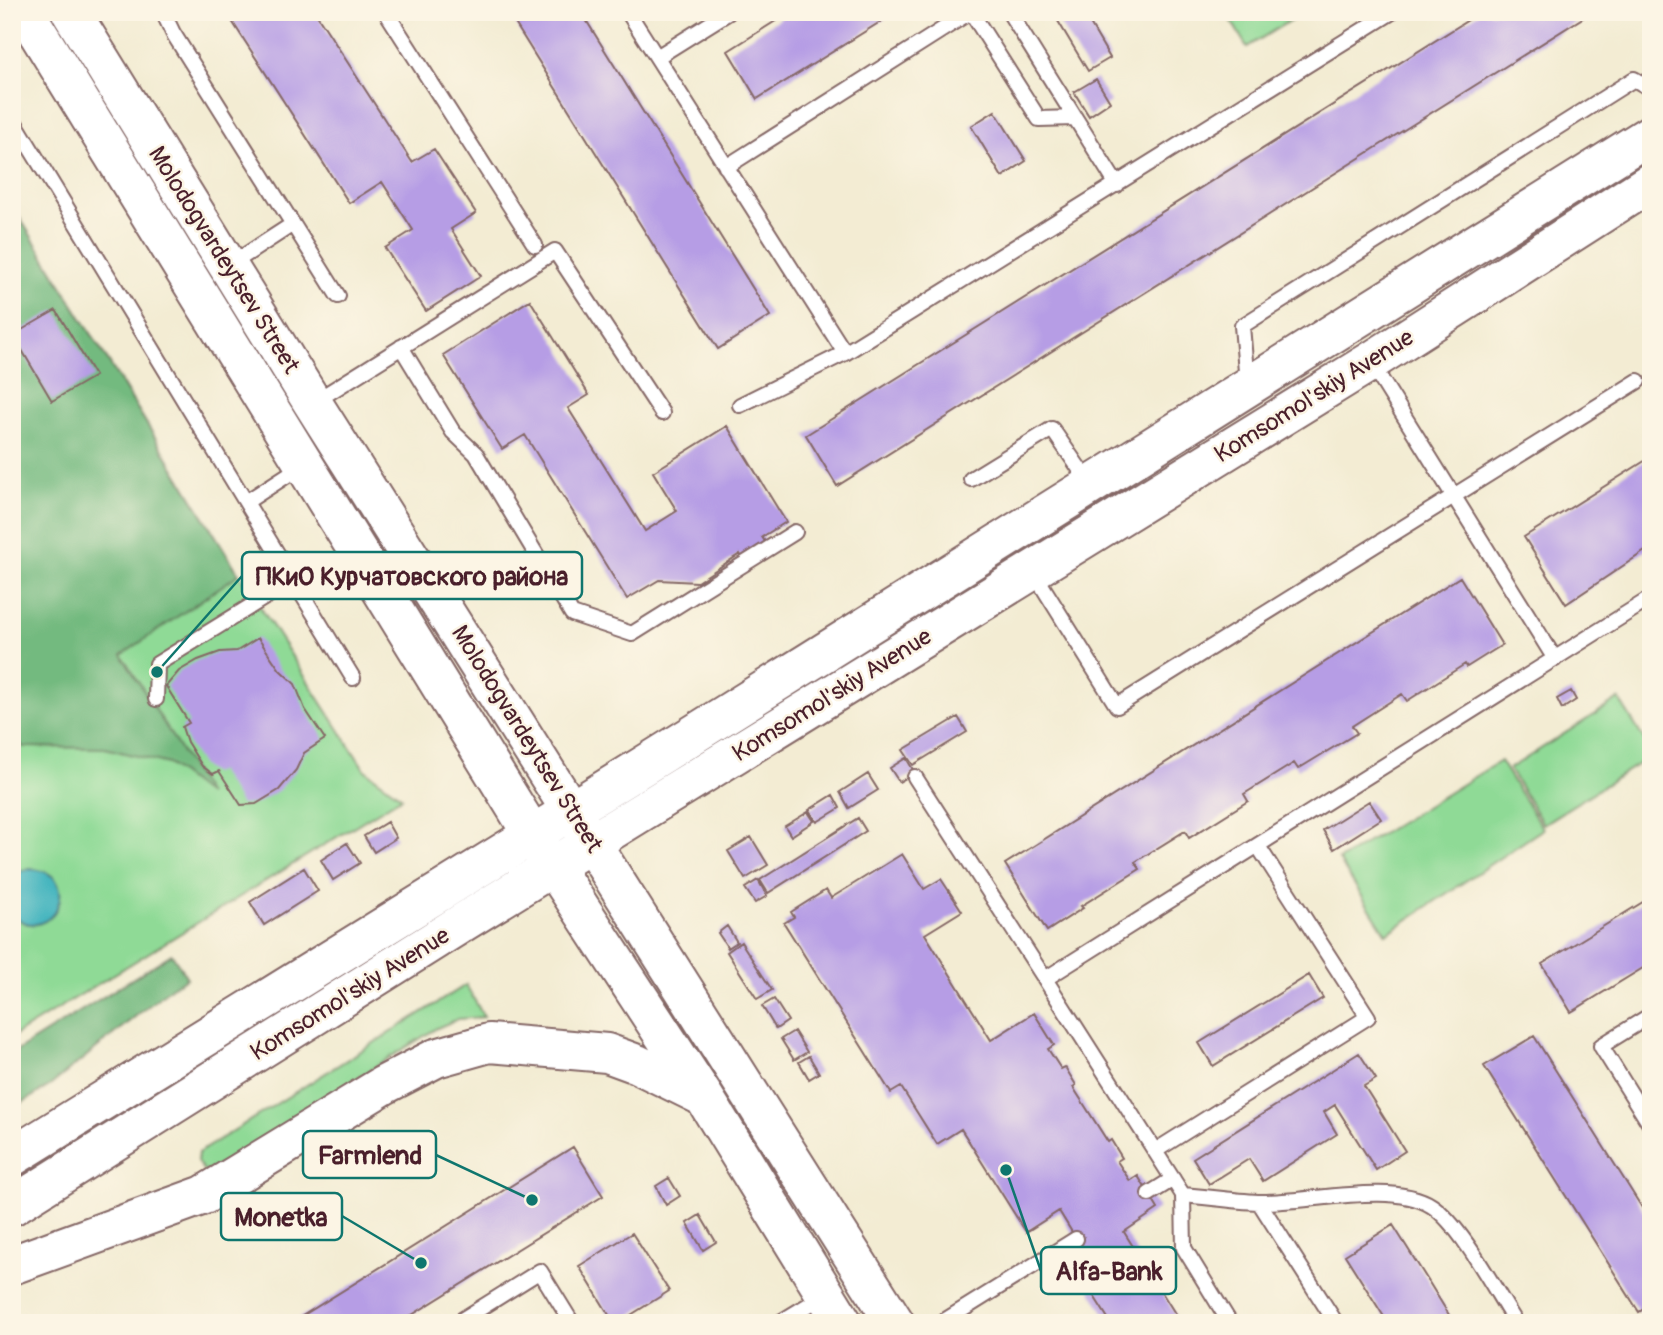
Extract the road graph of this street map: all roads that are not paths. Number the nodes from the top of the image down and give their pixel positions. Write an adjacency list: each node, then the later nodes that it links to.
1 (25, 12): 30 (main road, Molodogvardeytsev Street)
2 (71, 12): 20 (main road, Molodogvardeytsev Street)
3 (163, 12): 18 (lane)
4 (386, 12): 19 (lane)
5 (628, 12): 10 (lane)
6 (729, 12): 10 (lane)
7 (970, 12): 13 (lane); 15 (lane)
8 (1009, 12): 13 (lane)
9 (1392, 12): 17 (lane)
10 (657, 57): 15 (lane)
11 (1651, 89): 26 (lane)
12 (12, 118): 34 (lane)
13 (1074, 118): 17 (lane)
14 (1651, 134): 26 (main road, Komsomol'skiy Avenue)
15 (726, 167): 23 (lane)
16 (1651, 182): 24 (main road, Komsomol'skiy Avenue)
17 (1117, 185): 23 (lane)
18 (293, 224): 20 (lane); 21 (lane)
19 (535, 245)
20 (228, 266): 27 (main road, Molodogvardeytsev Street)
21 (338, 296)
22 (401, 347): 27 (lane); 29 (lane); 35 (lane)
23 (845, 353): 28 (lane)
24 (1370, 362): 33 (lane); 36 (main road, Komsomol'skiy Avenue)
25 (1638, 381): 33 (lane)
26 (1247, 387): 32 (main road, Komsomol'skiy Avenue)
27 (312, 402): 43 (main road, Molodogvardeytsev Street)
28 (740, 405)
29 (662, 413)
30 (304, 464): 34 (lane); 44 (main road, Molodogvardeytsev Street)
31 (971, 479): 32 (lane)
32 (1090, 485): 43 (main road, Komsomol'skiy Avenue)
33 (1455, 498): 36 (lane); 39 (lane)
34 (246, 502): 37 (lane)
35 (795, 532)
36 (1033, 572): 45 (main road, Komsomol'skiy Avenue)
37 (293, 580): 40 (lane); 41 (lane)
38 (1651, 598): 39 (lane)
39 (1555, 659): 46 (lane)
40 (353, 678)
41 (156, 699)
42 (915, 777): 49 (lane)
43 (572, 809): 44 (main road, Komsomol'skiy Avenue); 45 (main road, Molodogvardeytsev Street)
44 (532, 834): 47 (main road, Molodogvardeytsev Street); 48 (main road, Komsomol'skiy Avenue)
45 (593, 843): 47 (main road, Komsomol'skiy Avenue); 67 (main road, Molodogvardeytsev Street)
46 (1258, 846): 49 (lane); 54 (lane)
47 (553, 867): 51 (main road, Komsomol'skiy Avenue); 52 (main road, Molodogvardeytsev Street)
48 (422, 902): 51 (main road); 55 (main road, Komsomol'skiy Avenue)
49 (1045, 979): 54 (lane)
50 (1651, 1015): 53 (lane)
51 (314, 1016): 60 (main road, Komsomol'skiy Avenue)
52 (704, 1097): 62 (main road); 63 (main road, Molodogvardeytsev Street)
53 (1651, 1126)
54 (1156, 1151): 56 (lane)
55 (12, 1157)
56 (1173, 1179): 57 (lane); 58 (lane)
57 (1149, 1194)
58 (1183, 1195): 59 (lane); 69 (lane)
59 (1259, 1202): 70 (lane); 71 (lane)
60 (12, 1206)
61 (1076, 1239): 68 (lane)
62 (12, 1265)
63 (835, 1308): 66 (lane)
64 (457, 1323): 65 (lane)
65 (572, 1323)
66 (779, 1323)
67 (895, 1323)
68 (941, 1323)
69 (1230, 1323)
70 (1336, 1323)
71 (1516, 1323)

